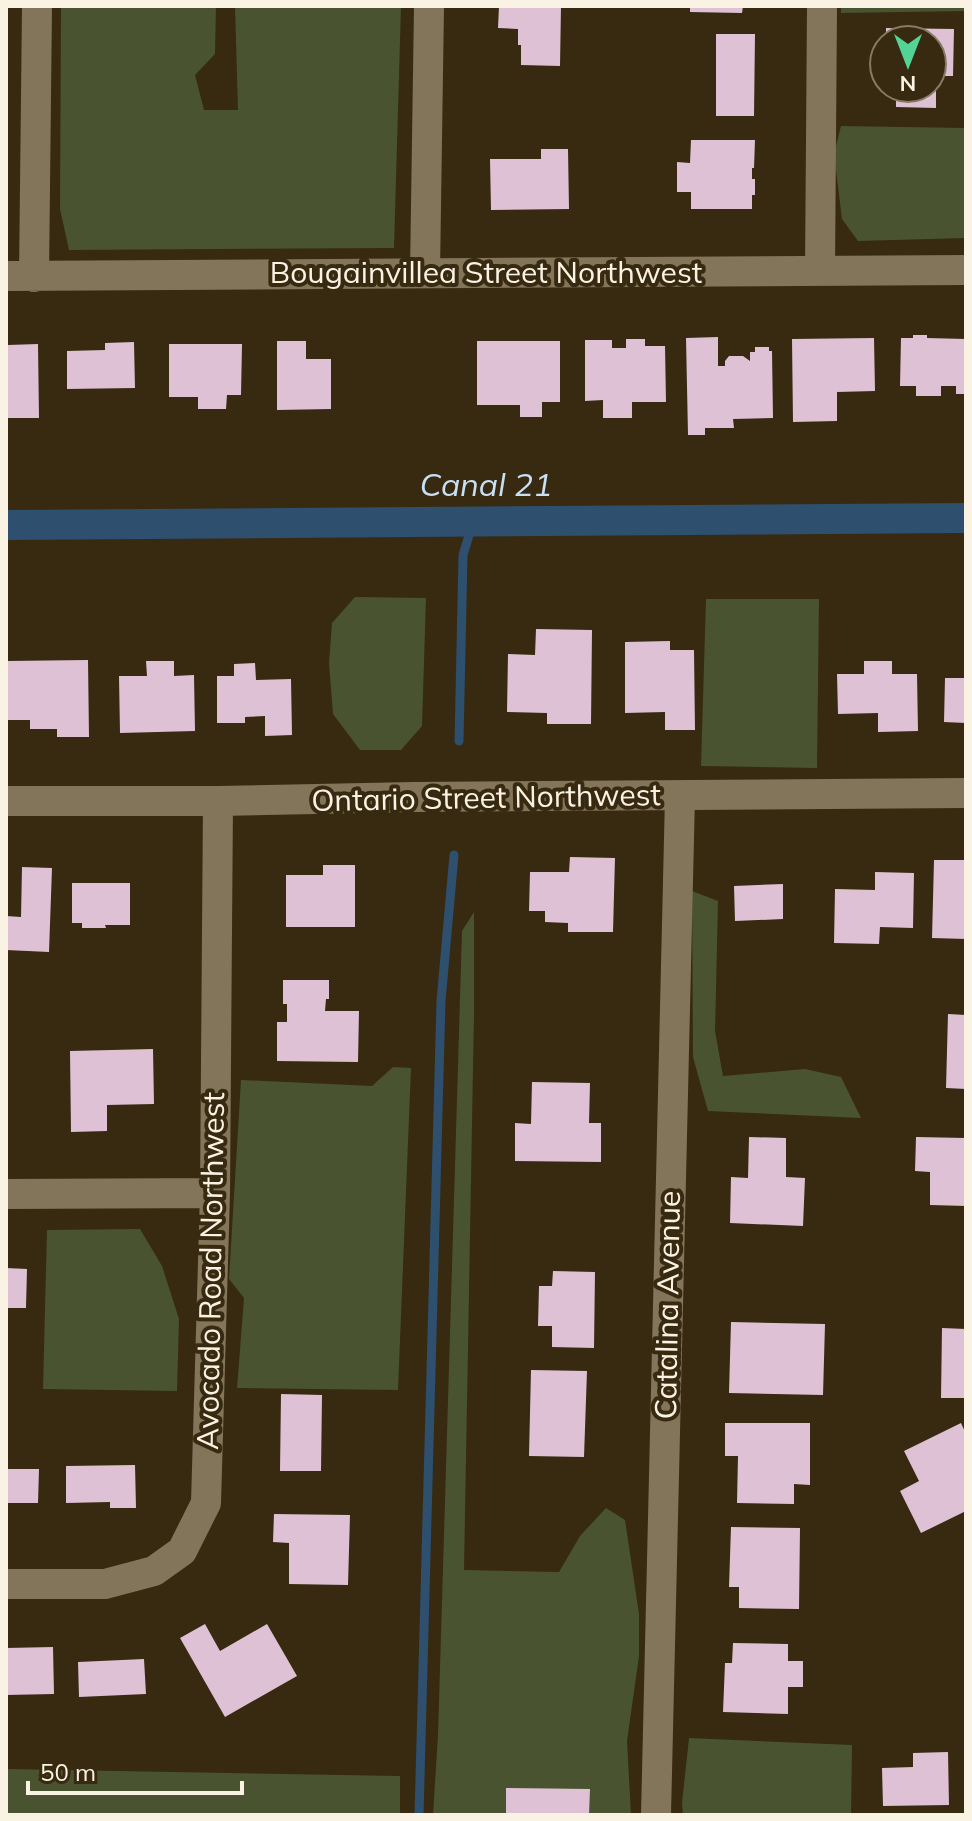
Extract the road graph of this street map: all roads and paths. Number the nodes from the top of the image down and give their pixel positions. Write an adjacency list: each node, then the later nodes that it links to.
1 (37, 6): 7 (street)
2 (429, 6): 6 (street)
3 (822, 6): 5 (street)
4 (966, 270): 5 (street, Bougainvillea Street Northwest)
5 (820, 271): 6 (street, Bougainvillea Street Northwest)
6 (425, 273): 7 (street, Bougainvillea Street Northwest)
7 (20, 276)
8 (966, 793): 9 (street, Ontario Street Northwest)
9 (680, 796): 11 (street, Ontario Street Northwest); 15 (street, Catalina Avenue)
10 (6, 801): 11 (street, Ontario Street Northwest)
11 (218, 801): 12 (street, Avocado Road Northwest)
12 (215, 1193): 13 (street); 14 (street, Avocado Road Northwest)
13 (6, 1194)
14 (6, 1584)
15 (656, 1815)

